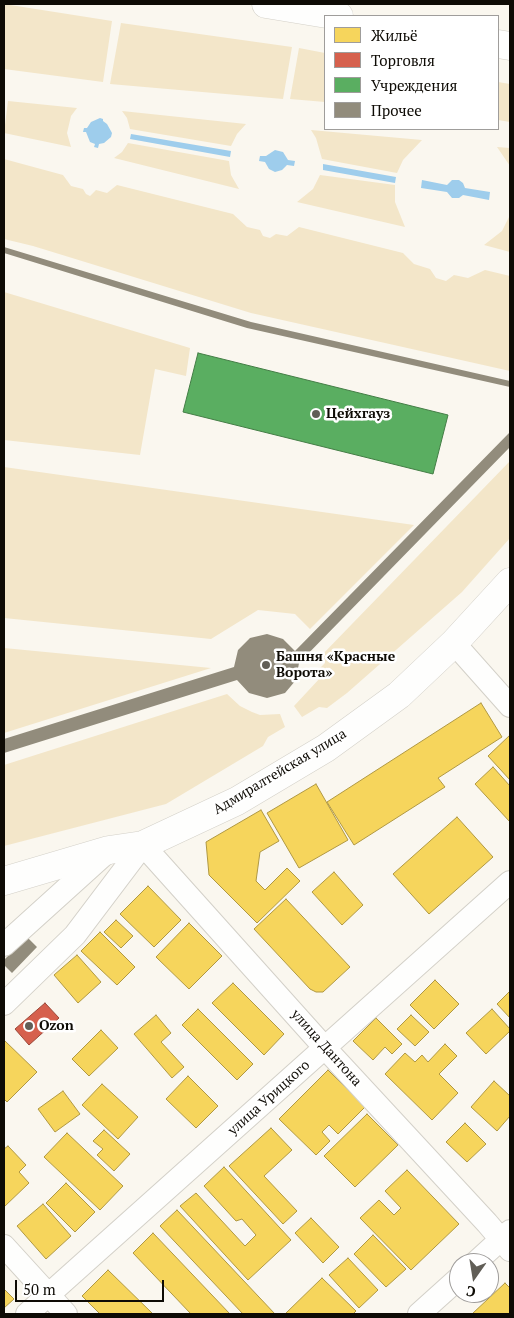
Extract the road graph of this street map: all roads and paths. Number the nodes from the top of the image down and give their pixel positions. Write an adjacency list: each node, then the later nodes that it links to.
1 (266, 4): 2 (main road)
2 (333, 15)
3 (510, 582): 4 (main road, Адмиралтейская улица)
4 (454, 643): 5 (street); 6 (main road, Адмиралтейская улица)
5 (510, 706)
6 (143, 845): 7 (main road, Адмиралтейская улица); 11 (street); 12 (street, улица Дантона)
7 (109, 850): 8 (main road, Адмиралтейская улица); 10 (street)
8 (4, 881)
9 (510, 882): 12 (street, улица Урицкого)
10 (4, 944)
11 (4, 1004)
12 (325, 1048): 13 (street, улица Дантона); 17 (street, улица Урицкого)
13 (507, 1240): 15 (street)
14 (4, 1246): 17 (street)
15 (489, 1253)
16 (449, 1287): 20 (street)
17 (49, 1294): 18 (street, улица Урицкого); 19 (street)
18 (27, 1314)
19 (66, 1314)
20 (419, 1314)

